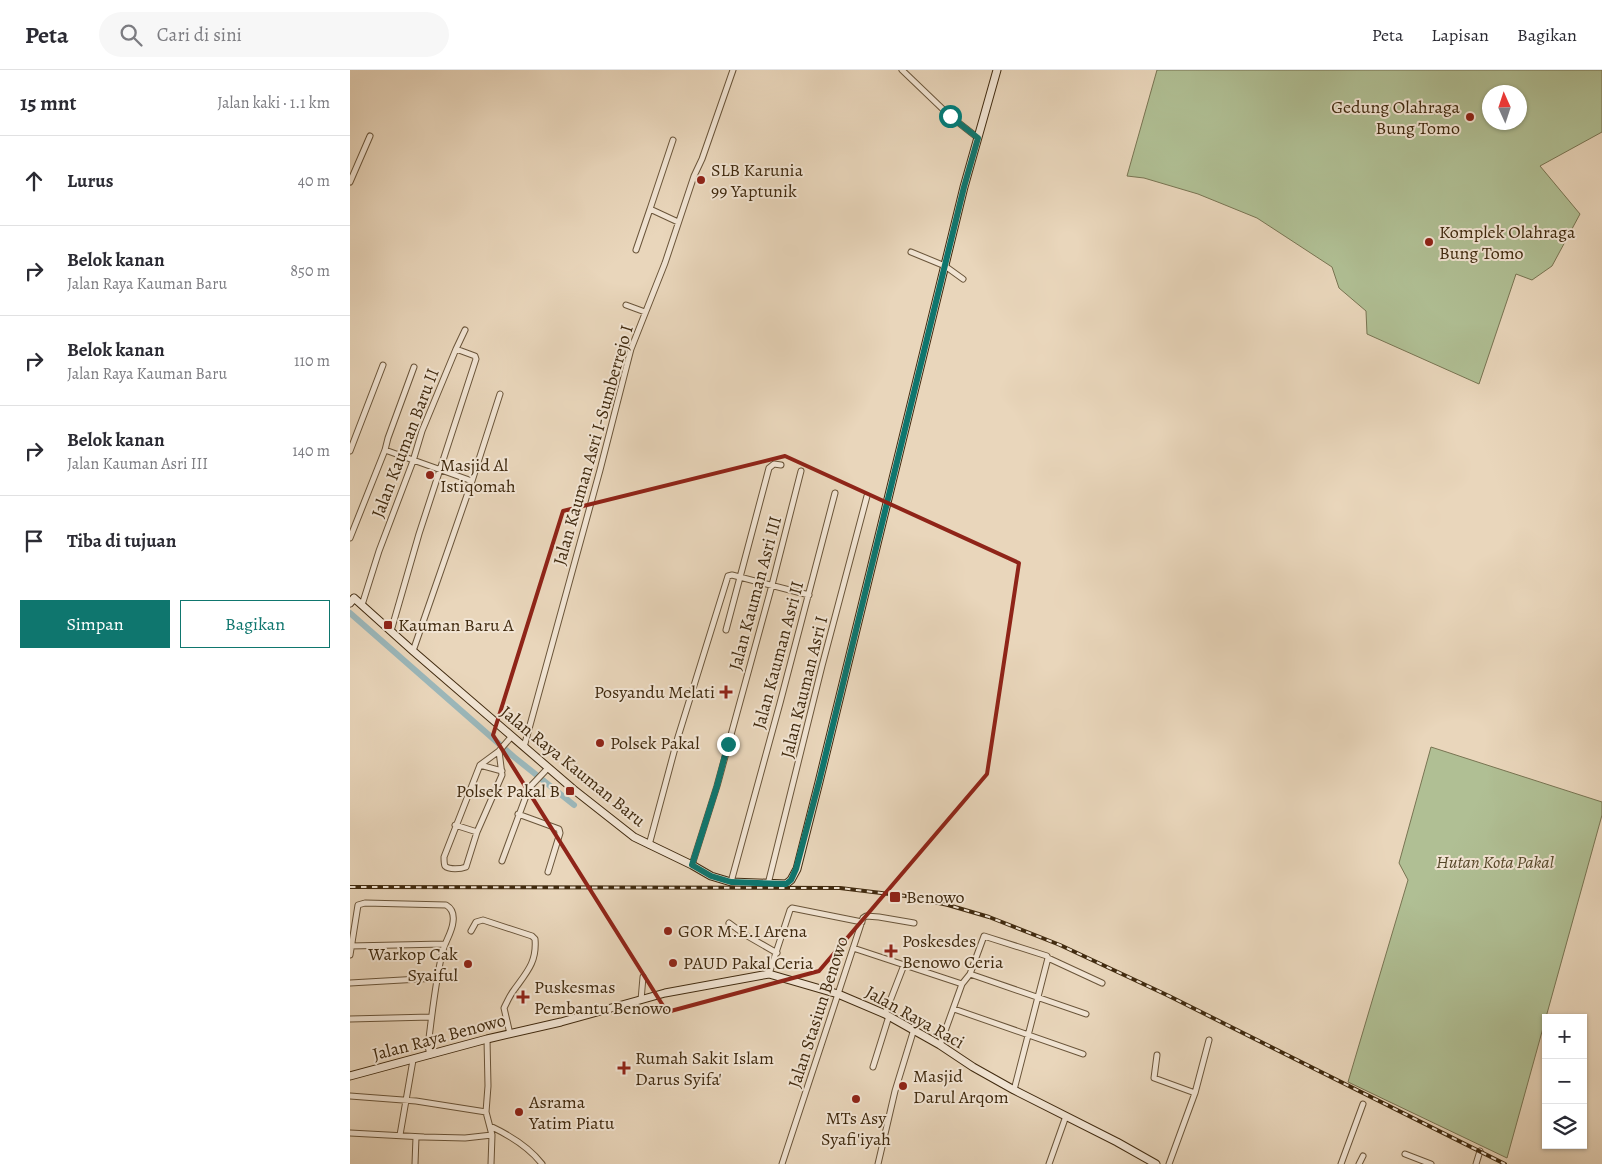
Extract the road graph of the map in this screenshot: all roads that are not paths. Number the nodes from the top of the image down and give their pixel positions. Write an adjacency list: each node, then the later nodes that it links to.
1 (733, 70): 9 (street, Jalan Kauman Asri I-Sumberrejo I)
2 (902, 70): 5 (street)
3 (997, 70): 5 (street, Jalan Raya Kauman Baru)
4 (370, 136): 7 (street)
5 (978, 138): 12 (street, Jalan Raya Kauman Baru)
6 (673, 140): 8 (street)
7 (350, 182)
8 (650, 210): 9 (street); 10 (street)
9 (678, 222): 15 (street, Jalan Kauman Asri I-Sumberrejo I)
10 (636, 250)
11 (911, 252): 12 (street)
12 (945, 266): 13 (street); 53 (street, Jalan Raya Kauman Baru)
13 (963, 279)
14 (626, 305): 15 (street)
15 (645, 312): 40 (street, Jalan Kauman Asri I-Sumberrejo I)
16 (465, 330): 17 (street, Jalan Kauman Baru II)
17 (456, 349): 23 (street, Jalan Kauman Baru II); 25 (street)
18 (383, 365): 22 (street)
19 (414, 367): 21 (street)
20 (500, 394): 27 (street)
21 (385, 450): 23 (street); 30 (street)
22 (350, 451)
23 (413, 461): 25 (street); 35 (street, Jalan Kauman Baru II)
24 (781, 465): 31 (street)
25 (440, 471): 27 (street); 37 (street)
26 (801, 471): 32 (street, Jalan Kauman Asri III)
27 (472, 481): 38 (street)
28 (835, 493): 33 (street, Jalan Kauman Asri II)
29 (868, 496): 53 (street, Jalan Kauman Asri I)
30 (350, 538)
31 (740, 577): 32 (street); 36 (street); 48 (street)
32 (772, 586): 33 (street); 50 (street, Jalan Kauman Asri III)
33 (809, 595): 52 (street, Jalan Kauman Asri II)
34 (351, 600): 35 (street, Jalan Raya Kauman Baru)
35 (362, 605): 37 (street, Jalan Raya Kauman Baru)
36 (726, 630)
37 (391, 631): 38 (street, Jalan Raya Kauman Baru)
38 (412, 651): 39 (street, Jalan Raya Kauman Baru)
39 (512, 736): 40 (street, Jalan Raya Kauman Baru); 41 (street)
40 (524, 747): 43 (street, Jalan Raya Kauman Baru)
41 (499, 751): 42 (street); 44 (street)
42 (480, 765): 44 (street); 46 (street)
43 (546, 770): 45 (street); 48 (street, Jalan Raya Kauman Baru)
44 (502, 771): 47 (street)
45 (518, 814): 49 (street); 51 (street)
46 (456, 825): 47 (street); 47 (street)
47 (478, 832)
48 (649, 845): 50 (street, Jalan Raya Kauman Baru)
49 (502, 861)
50 (692, 865): 52 (street, Jalan Raya Kauman Baru)
51 (548, 872)
52 (731, 882): 53 (street, Jalan Raya Kauman Baru)
53 (768, 884)
54 (862, 922): 56 (street, Jalan Stasiun Benowo); 60 (street, Jalan Stasiun Benowo); 61 (street)
55 (729, 923): 61 (street)
56 (914, 923)
57 (471, 931): 81 (street)
58 (444, 944): 59 (street); 59 (street); 68 (street)
59 (351, 946): 62 (street)
60 (853, 948): 64 (street); 72 (street, Jalan Stasiun Benowo)
61 (776, 953): 65 (street)
62 (350, 955)
63 (1048, 958): 66 (street); 70 (street); 73 (street)
64 (904, 965): 71 (street); 77 (street)
65 (769, 974): 72 (street, Jalan Raya Raci); 74 (street, Jalan Raya Benowo)
66 (970, 974): 71 (street); 73 (street)
67 (644, 977): 74 (street)
68 (437, 978): 69 (street); 78 (street)
69 (350, 983)
70 (1102, 983)
71 (962, 984): 75 (street)
72 (838, 994): 77 (street, Jalan Raya Raci); 110 (street, Jalan Stasiun Benowo)
73 (1038, 998): 76 (street); 82 (street)
74 (641, 1000): 81 (street, Jalan Raya Benowo)
75 (954, 1009): 82 (street); 85 (street)
76 (1086, 1014)
77 (887, 1015): 80 (street, Jalan Raya Raci); 90 (street)
78 (431, 1017): 79 (street); 87 (street)
79 (350, 1020)
80 (914, 1029): 85 (street, Jalan Raya Raci); 111 (street)
81 (510, 1034): 83 (street, Jalan Raya Benowo)
82 (1028, 1036): 86 (street); 92 (street)
83 (487, 1039): 87 (street, Jalan Raya Benowo); 97 (street)
84 (1208, 1040): 93 (street)
85 (940, 1044): 92 (street, Jalan Raya Raci)
86 (1083, 1054)
87 (430, 1055): 89 (street, Jalan Raya Benowo)
88 (1157, 1055): 93 (street)
89 (413, 1060): 91 (street, Jalan Raya Benowo); 95 (street)
90 (873, 1067)
91 (350, 1076)
92 (1014, 1090): 98 (street, Jalan Raya Raci)
93 (1195, 1093): 114 (street)
94 (350, 1096): 95 (street)
95 (406, 1100): 97 (street); 101 (street)
96 (1363, 1104): 115 (street)
97 (486, 1112): 99 (street)
98 (1066, 1116): 112 (street); 113 (street, Jalan Raya Raci)
99 (490, 1126): 103 (street); 109 (street)
100 (350, 1133): 101 (street)
101 (400, 1135): 102 (street)
102 (416, 1136): 103 (street); 107 (street)
103 (492, 1136): 108 (street)
104 (1480, 1151): 118 (street)
105 (1405, 1154): 117 (street)
106 (1363, 1156): 116 (street)
107 (414, 1164)
108 (491, 1164)
109 (542, 1164)
110 (782, 1164)
111 (878, 1164)
112 (1048, 1164)
113 (1156, 1164)
114 (1169, 1164)
115 (1341, 1164)
116 (1359, 1164)
117 (1431, 1164)
118 (1476, 1164)

